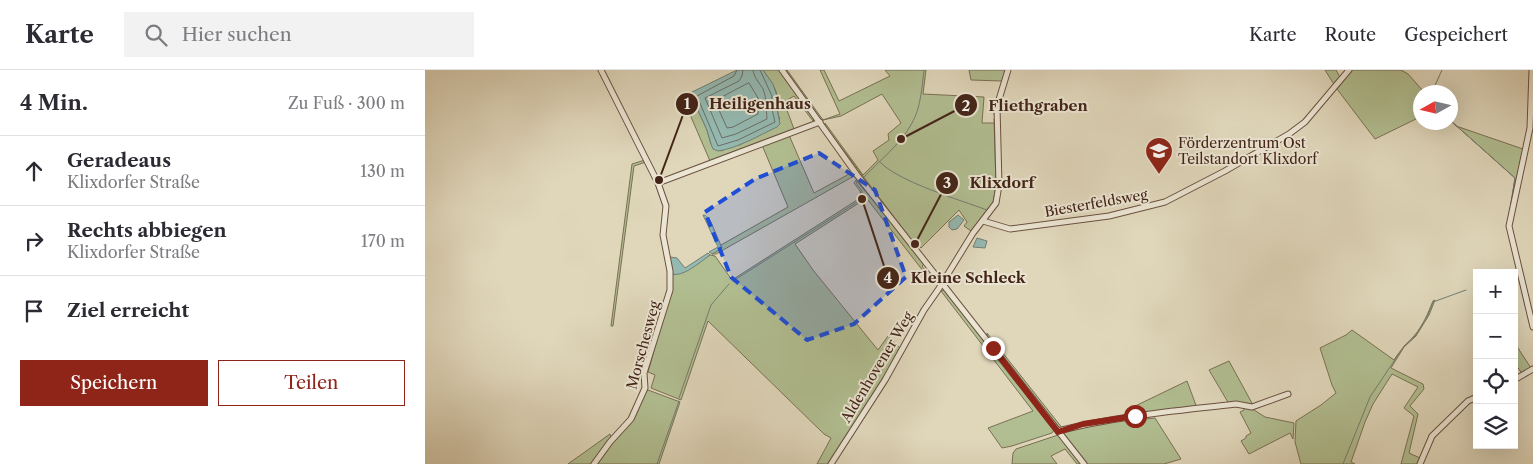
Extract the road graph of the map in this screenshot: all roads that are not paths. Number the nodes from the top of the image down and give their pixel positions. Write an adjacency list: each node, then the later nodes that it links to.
1 (601, 70): 7 (street, Morschesweg)
2 (782, 70): 6 (street)
3 (1008, 70): 8 (street, Aldenhovener Weg)
4 (1349, 70): 8 (street, Biesterfeldsweg)
5 (1532, 70): 10 (street)
6 (820, 122): 7 (street); 9 (street)
7 (657, 183): 16 (street, Morschesweg)
8 (983, 221): 9 (street, Aldenhovener Weg)
9 (942, 282): 15 (street); 17 (street, Aldenhovener Weg)
10 (1533, 327)
11 (1533, 369): 12 (street)
12 (1518, 378)
13 (1289, 394): 15 (street)
14 (1473, 399): 19 (street)
15 (1058, 432): 18 (street)
16 (594, 464)
17 (831, 464)
18 (1084, 464)
19 (1420, 464)

